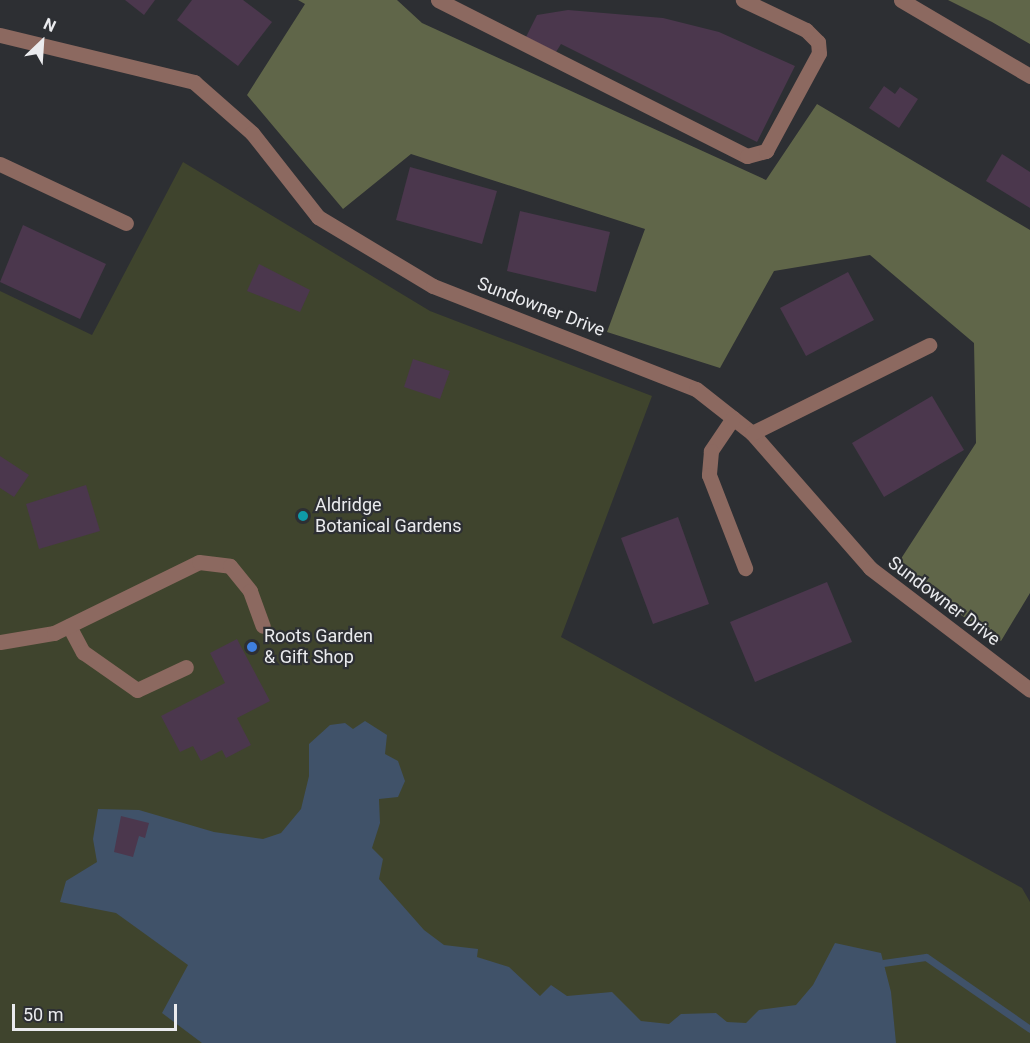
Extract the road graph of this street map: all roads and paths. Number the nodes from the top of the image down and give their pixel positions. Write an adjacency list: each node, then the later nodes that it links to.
1 (438, 0): 2 (street)
2 (743, 0)
3 (901, 0): 5 (street)
4 (0, 35): 9 (street, Sundowner Drive)
5 (1030, 76)
6 (0, 164): 7 (street)
7 (126, 223)
8 (929, 345): 10 (street)
9 (733, 418): 10 (street, Sundowner Drive); 11 (street)
10 (752, 433): 16 (street, Sundowner Drive)
11 (745, 568)
12 (69, 626): 13 (street); 14 (street); 15 (street)
13 (263, 626)
14 (0, 642)
15 (186, 667)
16 (1030, 690)

